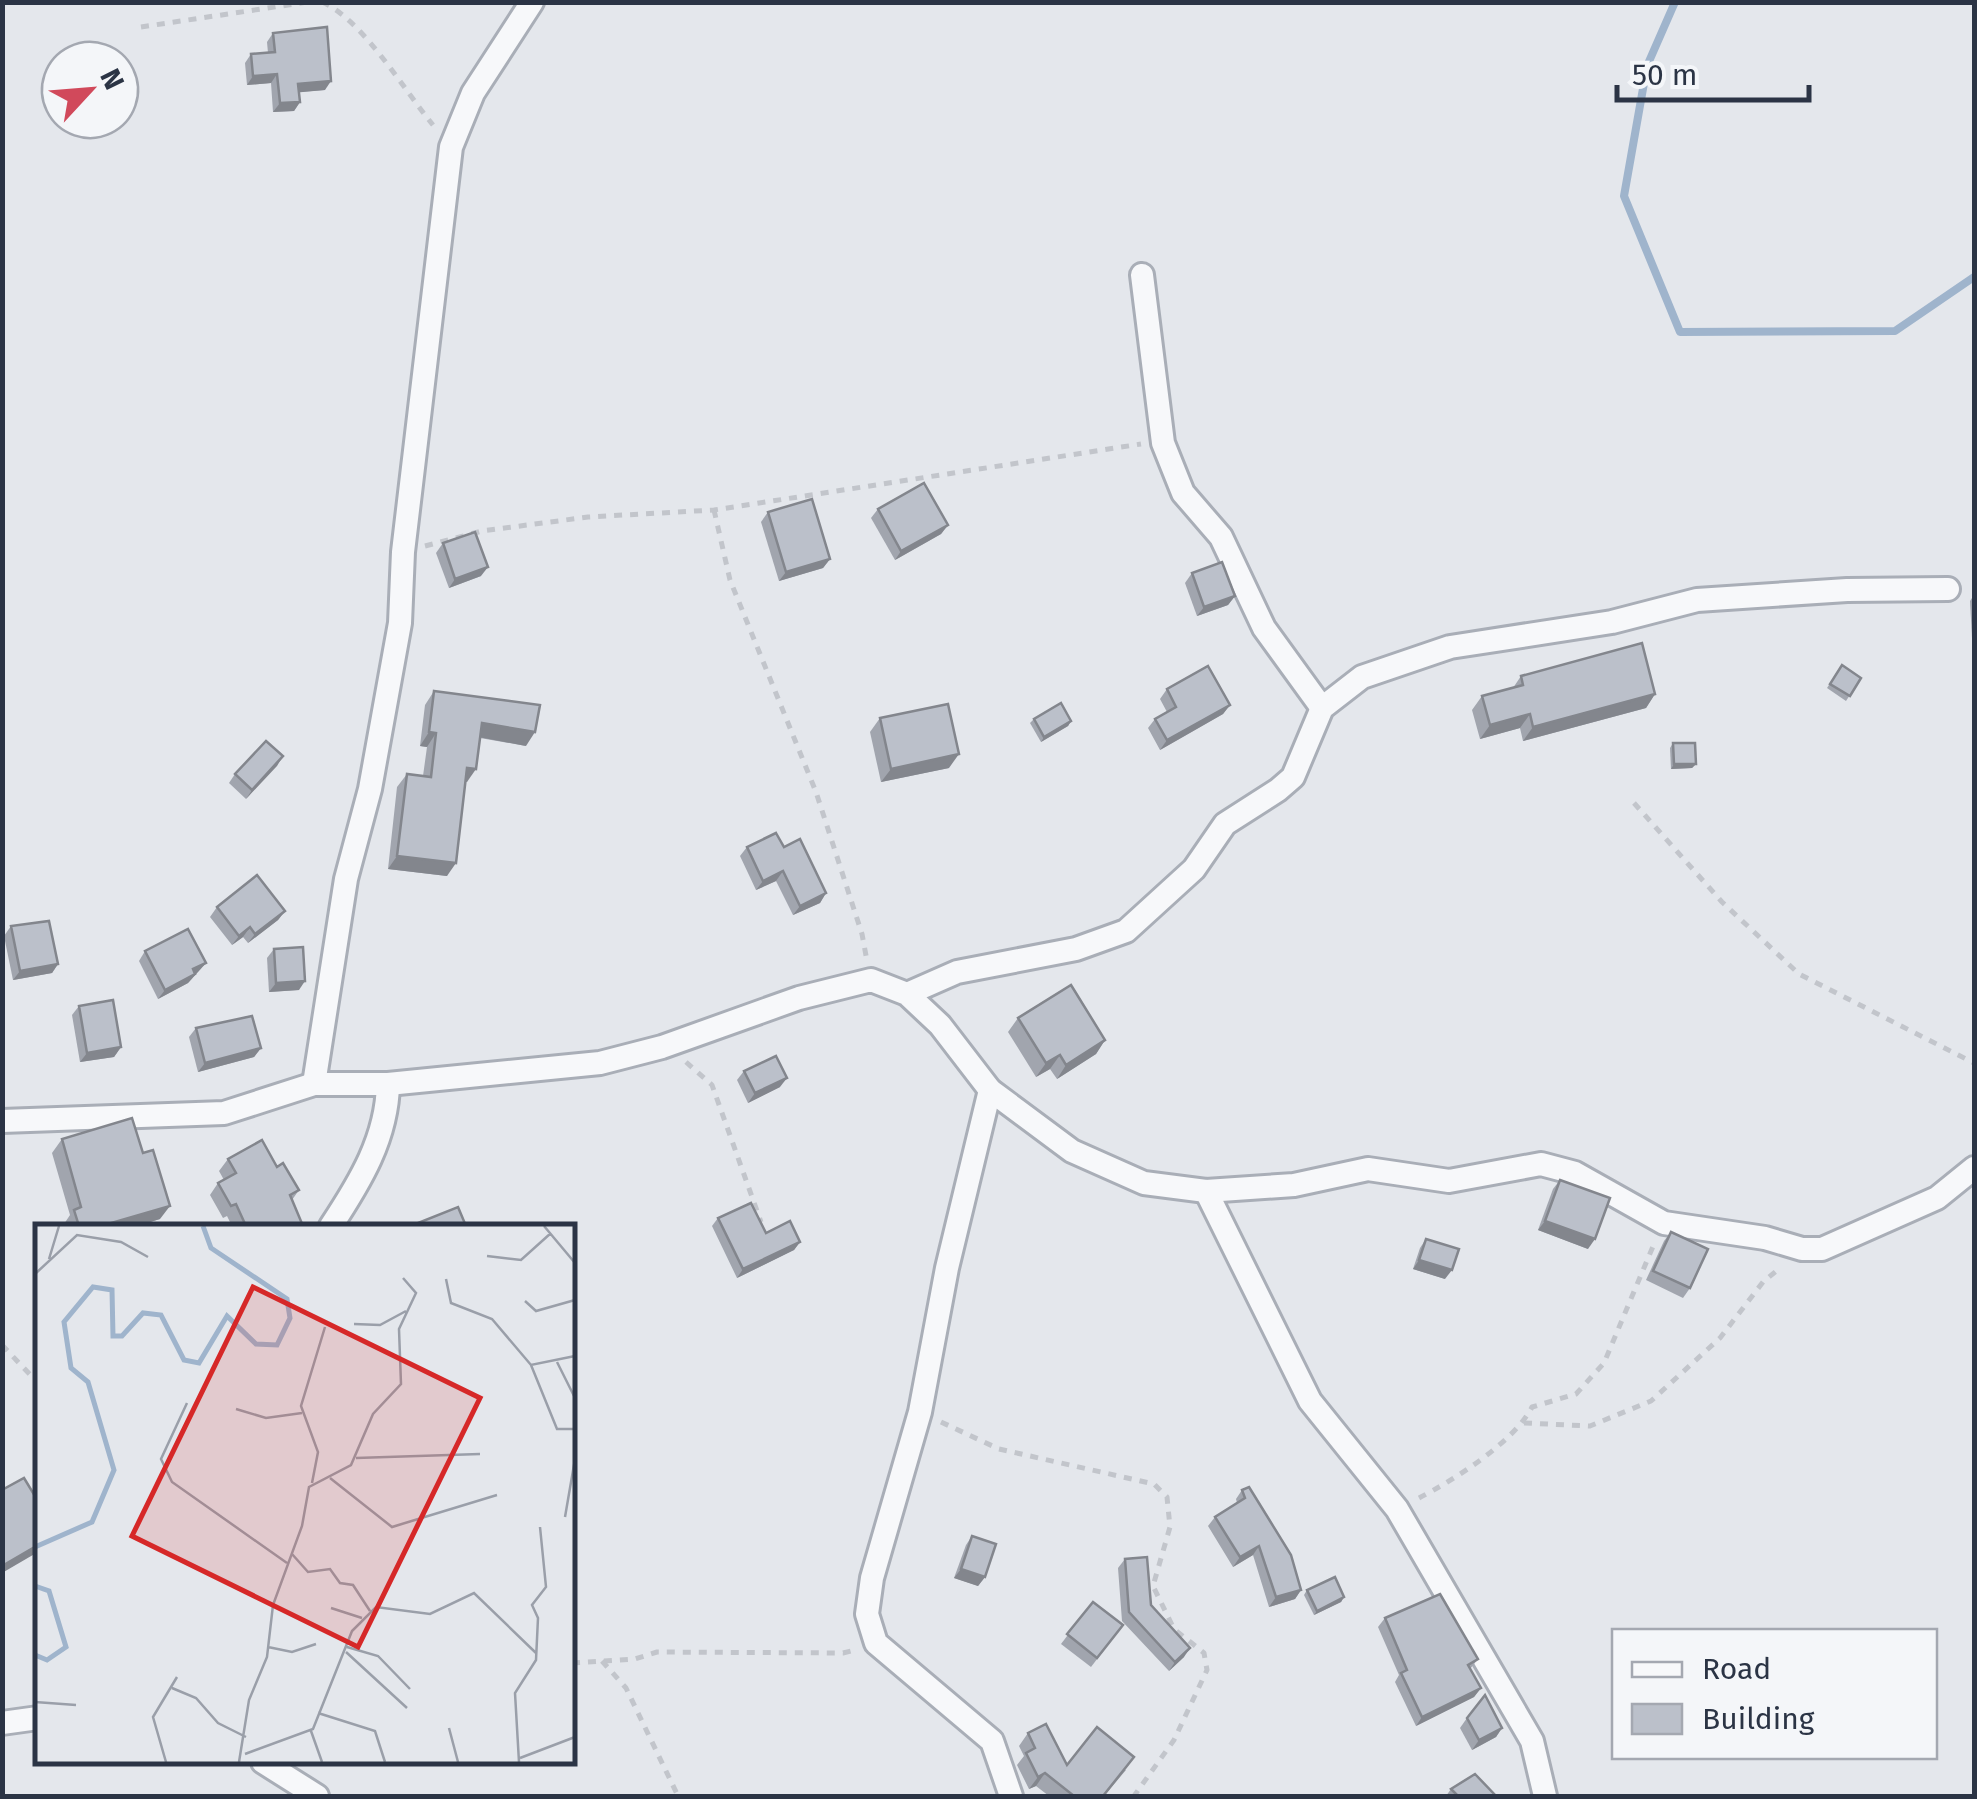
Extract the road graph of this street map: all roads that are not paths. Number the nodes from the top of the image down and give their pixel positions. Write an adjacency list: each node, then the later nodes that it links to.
1 (532, 2): 6 (street)
2 (1142, 276): 4 (street)
3 (1948, 589): 4 (street)
4 (1322, 708): 5 (street)
5 (906, 994): 7 (street); 8 (street)
6 (314, 1084): 7 (street); 9 (street)
7 (388, 1084): 12 (street)
8 (990, 1090): 11 (street); 17 (street)
9 (2, 1120)
10 (1974, 1168): 11 (street)
11 (1206, 1192): 18 (street)
12 (332, 1224)
13 (35, 1718): 14 (street)
14 (2, 1723)
15 (271, 1764): 16 (street)
16 (317, 1796)
17 (1011, 1796)
18 (1544, 1796)

